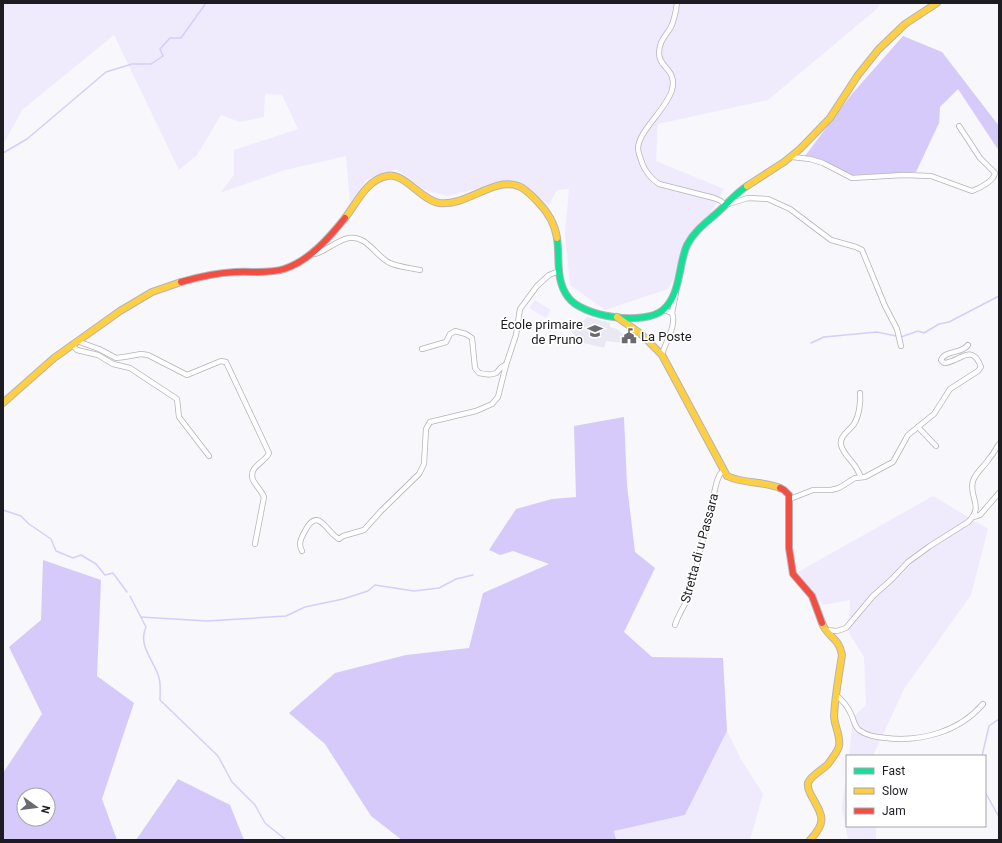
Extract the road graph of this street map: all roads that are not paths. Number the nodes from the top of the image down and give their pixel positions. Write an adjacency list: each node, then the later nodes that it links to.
1 (677, 3): 5 (street)
2 (937, 3): 4 (street)
3 (959, 126): 4 (street)
4 (792, 157): 5 (street)
5 (726, 205): 9 (street); 15 (street)
6 (312, 252): 7 (street); 8 (street); 13 (street)
7 (420, 270)
8 (559, 271): 12 (street); 18 (street)
9 (675, 290): 10 (street); 11 (street)
10 (664, 310): 11 (street); 12 (street)
11 (672, 313): 17 (street)
12 (616, 316): 17 (street)
13 (74, 343): 20 (street); 24 (street); 30 (street)
14 (968, 345): 21 (street)
15 (901, 346)
16 (422, 349): 18 (street)
17 (662, 355): 25 (street)
18 (506, 364): 31 (street)
19 (860, 393): 26 (street)
20 (3, 402)
21 (918, 427): 23 (street); 26 (street)
22 (999, 444): 29 (street)
23 (936, 446)
24 (210, 456)
25 (723, 471): 28 (street); 32 (street, Stretta di u Passara)
26 (861, 477): 28 (street)
27 (999, 492): 29 (street)
28 (790, 499): 33 (street)
29 (973, 517): 33 (street)
30 (255, 544)
31 (302, 551)
32 (675, 625)
33 (826, 630): 34 (street)
34 (836, 695): 35 (street); 36 (street)
35 (983, 704)
36 (810, 840)

